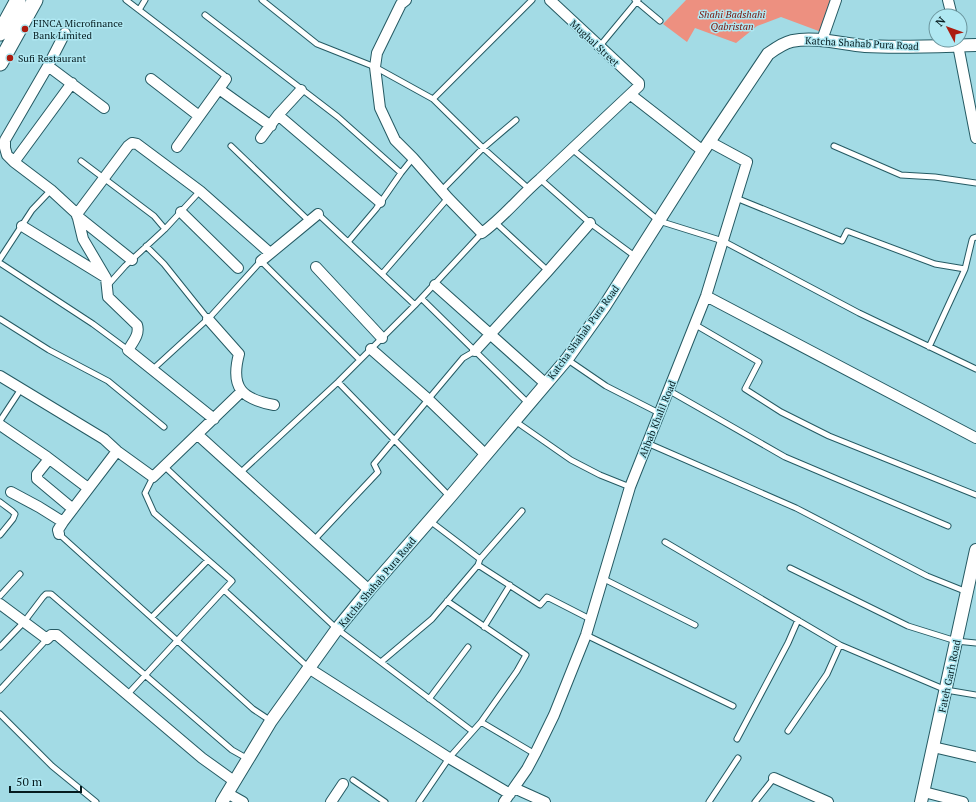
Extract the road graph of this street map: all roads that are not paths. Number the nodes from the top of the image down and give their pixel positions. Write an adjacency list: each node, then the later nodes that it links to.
1 (18, 0): 14 (main road)
2 (35, 0): 20 (main road)
3 (126, 0): 11 (lane)
4 (145, 0): 11 (lane)
5 (262, 0): 22 (lane)
6 (406, 0): 22 (street)
7 (532, 0): 29 (lane)
8 (550, 0): 18 (street, Mughal Street)
9 (637, 0): 13 (lane); 18 (lane)
10 (836, 0): 16 (street)
11 (139, 10): 24 (lane)
12 (205, 14): 27 (lane)
13 (660, 21)
14 (0, 33)
15 (65, 33): 21 (street)
16 (822, 40): 17 (street, Katcha Shahab Pura Road); 39 (street, Katcha Shahab Pura Road)
17 (928, 44)
18 (599, 46): 28 (street, Mughal Street)
19 (959, 48): 36 (street)
20 (0, 63)
21 (48, 66): 25 (street); 45 (street)
22 (375, 68): 29 (lane); 43 (street)
23 (151, 79): 32 (street)
24 (226, 79): 26 (street)
25 (72, 83): 30 (street); 45 (street)
26 (219, 89): 32 (street); 34 (street)
27 (301, 90): 31 (street); 46 (lane)
28 (631, 95): 39 (street); 42 (street)
29 (433, 99): 41 (lane)
30 (104, 108)
31 (278, 115): 34 (street); 55 (street)
32 (199, 116): 37 (street)
33 (516, 120): 41 (lane)
34 (271, 126): 35 (street)
35 (261, 138)
36 (976, 138)
37 (176, 146)
38 (231, 146): 60 (lane)
39 (707, 146): 54 (street, Ahbab Khalil Road); 59 (street, Katcha Shahab Pura Road)
40 (834, 146): 49 (lane)
41 (483, 148): 50 (lane); 53 (lane)
42 (572, 148): 48 (street); 59 (lane)
43 (413, 158): 46 (lane); 53 (street)
44 (81, 161): 47 (lane)
45 (14, 162): 51 (street)
46 (400, 173): 55 (lane)
47 (104, 179): 52 (street); 58 (street); 64 (lane)
48 (540, 180): 50 (street); 62 (lane)
49 (976, 183)
50 (529, 189): 61 (street)
51 (52, 190): 58 (street); 63 (lane)
52 (200, 192): 56 (lane); 70 (street)
53 (445, 194): 65 (street); 80 (lane)
54 (736, 198): 67 (street, Ahbab Khalil Road); 78 (lane)
55 (380, 202): 68 (lane)
56 (181, 212): 64 (lane); 77 (street)
57 (318, 214): 60 (street); 68 (lane)
58 (77, 215): 73 (street); 81 (street)
59 (659, 221): 67 (lane); 71 (street, Katcha Shahab Pura Road)
60 (309, 222): 70 (street)
61 (496, 223): 65 (street); 79 (lane)
62 (590, 223): 71 (lane); 79 (street)
63 (22, 226): 72 (lane); 81 (street)
64 (165, 229): 69 (lane)
65 (482, 233): 82 (lane)
66 (976, 237): 78 (lane)
67 (723, 241): 83 (street, Ahbab Khalil Road); 91 (lane)
68 (348, 242): 80 (lane)
69 (146, 246): 73 (lane); 87 (lane)
70 (270, 254): 74 (street)
71 (636, 257): 95 (street, Katcha Shahab Pura Road)
72 (0, 259)
73 (132, 260): 81 (lane)
74 (261, 262): 87 (lane); 96 (lane)
75 (0, 263): 93 (lane)
76 (316, 266): 90 (street)
77 (238, 268)
78 (964, 270): 91 (lane)
79 (548, 271): 89 (street)
80 (382, 274): 85 (lane)
81 (107, 282): 93 (street)
82 (435, 285): 84 (lane); 89 (street)
83 (706, 296): 88 (street, Ahbab Khalil Road); 115 (street)
84 (422, 298): 85 (lane); 94 (lane)
85 (415, 305): 90 (lane)
86 (0, 319): 113 (lane)
87 (208, 319): 98 (lane); 104 (street)
88 (694, 324): 103 (street, Ahbab Khalil Road); 127 (lane)
89 (491, 334): 94 (street); 101 (street)
90 (382, 338): 92 (lane)
91 (929, 347): 97 (lane)
92 (371, 349): 96 (lane); 105 (street)
93 (128, 350): 98 (street)
94 (475, 351): 105 (lane); 106 (lane)
95 (567, 359): 101 (street, Katcha Shahab Pura Road); 108 (lane)
96 (360, 360): 100 (lane)
97 (976, 369)
98 (152, 370): 109 (street)
99 (0, 376): 102 (street)
100 (338, 382): 116 (lane); 122 (lane)
101 (546, 384): 106 (street, Katcha Shahab Pura Road)
102 (20, 389): 110 (lane); 118 (street)
103 (668, 390): 108 (street, Ahbab Khalil Road); 134 (lane)
104 (241, 392): 107 (street); 109 (street)
105 (428, 399): 116 (lane); 119 (street)
106 (529, 404): 111 (street, Katcha Shahab Pura Road)
107 (274, 405)
108 (659, 413): 117 (street, Ahbab Khalil Road)
109 (214, 419): 114 (street)
110 (0, 421)
111 (515, 421): 119 (street, Katcha Shahab Pura Road); 124 (lane)
112 (0, 425): 120 (street)
113 (164, 426)
114 (198, 435): 121 (street); 122 (street)
115 (976, 438)
116 (394, 440): 128 (lane); 137 (lane)
117 (647, 443): 124 (street, Ahbab Khalil Road); 149 (lane)
118 (117, 451): 123 (street); 125 (street)
119 (486, 455): 128 (street, Katcha Shahab Pura Road)
120 (49, 459): 125 (street); 130 (street)
121 (164, 466): 123 (street); 159 (lane)
122 (240, 473): 137 (street)
123 (153, 477): 141 (lane)
124 (630, 487): 145 (street, Ahbab Khalil Road)
125 (88, 488): 130 (street)
126 (11, 492): 133 (street)
127 (976, 495)
128 (450, 497): 132 (street, Katcha Shahab Pura Road)
129 (0, 502): 136 (lane)
130 (73, 509): 133 (street)
131 (522, 511): 140 (lane)
132 (429, 520): 140 (lane); 148 (street, Katcha Shahab Pura Road)
133 (63, 522): 135 (street)
134 (948, 526)
135 (59, 534): 153 (lane)
136 (0, 535)
137 (314, 540): 148 (street)
138 (665, 542): 155 (lane)
139 (976, 551): 149 (street, Fateh Garh Road)
140 (480, 559): 142 (lane)
141 (208, 560): 147 (lane); 153 (lane)
142 (478, 565): 146 (lane); 151 (lane)
143 (790, 568): 163 (lane)
144 (20, 574): 150 (lane)
145 (602, 578): 154 (street, Ahbab Khalil Road); 157 (lane)
146 (510, 585): 154 (lane); 158 (lane)
147 (224, 590): 162 (lane); 169 (lane)
148 (369, 590): 159 (street, Katcha Shahab Pura Road)
149 (967, 592): 163 (street, Fateh Garh Road)
150 (0, 596)
151 (448, 601): 158 (lane); 168 (lane)
152 (0, 604): 156 (street)
153 (152, 617): 162 (lane)
154 (590, 619): 160 (street, Ahbab Khalil Road)
155 (798, 620): 165 (lane); 182 (lane)
156 (24, 622): 161 (street); 166 (lane); 170 (lane)
157 (695, 624)
158 (484, 627): 179 (lane)
159 (337, 628): 168 (lane); 169 (street, Katcha Shahab Pura Road)
160 (586, 635): 176 (lane); 184 (street, Ahbab Khalil Road)
161 (47, 638): 171 (lane); 173 (street)
162 (177, 640): 170 (lane); 178 (lane)
163 (956, 640): 164 (lane); 172 (street, Fateh Garh Road)
164 (976, 643)
165 (840, 645): 172 (lane); 181 (lane)
166 (0, 647)
167 (468, 647): 175 (lane)
168 (381, 662): 175 (lane)
169 (310, 669): 178 (street, Katcha Shahab Pura Road); 186 (street)
170 (145, 675): 173 (lane); 188 (lane)
171 (0, 690)
172 (946, 690): 174 (lane); 183 (street, Fateh Garh Road)
173 (127, 695): 190 (street)
174 (976, 695)
175 (429, 699): 180 (lane)
176 (732, 706)
177 (0, 714): 195 (lane)
178 (271, 721): 188 (street, Katcha Shahab Pura Road)
179 (480, 722): 180 (lane); 184 (lane)
180 (472, 731): 186 (lane)
181 (788, 732)
182 (737, 739)
183 (933, 747): 185 (street); 194 (street, Fateh Garh Road)
184 (535, 754): 192 (street, Ahbab Khalil Road)
185 (976, 757)
186 (448, 758): 192 (street); 199 (lane)
187 (738, 758): 201 (lane)
188 (248, 759): 190 (street, Katcha Shahab Pura Road)
189 (774, 778): 202 (lane); 203 (street)
190 (234, 781): 193 (street, Katcha Shahab Pura Road)
191 (348, 782): 197 (street); 198 (lane)
192 (509, 795): 200 (street)
193 (225, 797): 196 (street)
194 (922, 797): 204 (street)
195 (96, 802)
196 (243, 802)
197 (331, 802)
198 (385, 802)
199 (419, 802)
200 (545, 802)
201 (709, 802)
202 (755, 802)
203 (828, 802)
204 (963, 802)

